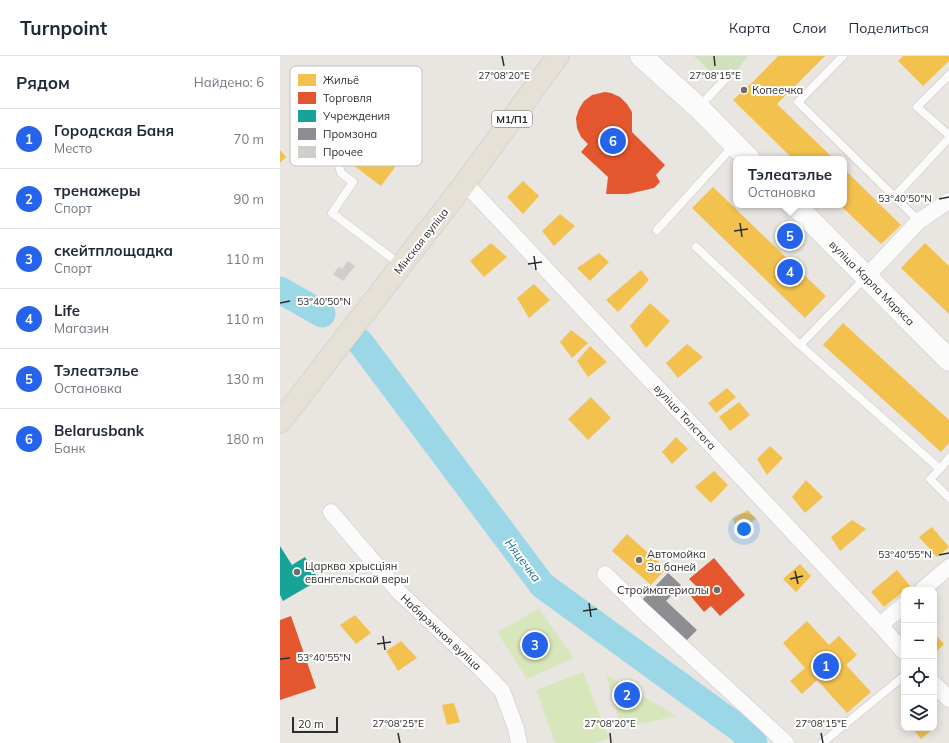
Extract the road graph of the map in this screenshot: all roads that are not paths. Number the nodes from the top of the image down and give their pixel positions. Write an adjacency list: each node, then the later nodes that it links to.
1 (558, 56): 11 (main road, Мінская вуліца / М1/П1)
2 (641, 56): 6 (main road)
3 (843, 56): 12 (lane)
4 (731, 73): 6 (lane)
5 (949, 75): 7 (lane)
6 (699, 108): 8 (main road)
7 (949, 137): 12 (lane)
8 (742, 152)
9 (733, 160): 16 (lane)
10 (339, 166): 18 (lane)
11 (465, 183): 18 (main road, Мінская вуліца / М1/П1); 31 (street, вуліца Талстога)
12 (895, 196): 15 (lane)
13 (949, 202): 15 (street)
14 (798, 208): 19 (main road, вуліца Карла Маркса)
15 (919, 221): 19 (street)
16 (657, 230)
17 (696, 247): 20 (lane)
18 (402, 266): 22 (main road, Мінская вуліца / М1/П1)
19 (866, 277): 20 (lane); 21 (main road, вуліца Карла Маркса)
20 (800, 345): 24 (lane)
21 (949, 360)
22 (280, 422)
23 (949, 458): 24 (lane)
24 (940, 468): 25 (lane)
25 (949, 498)
26 (331, 512): 36 (street, Набярэжная вуліца)
27 (949, 567): 29 (street)
28 (605, 574): 37 (street)
29 (926, 587)
30 (901, 608): 31 (street)
31 (880, 625): 32 (street, вуліца Талстога)
32 (901, 649)
33 (901, 678): 38 (lane)
34 (937, 687): 35 (street)
35 (949, 699)
36 (520, 743)
37 (786, 743)
38 (822, 743)

